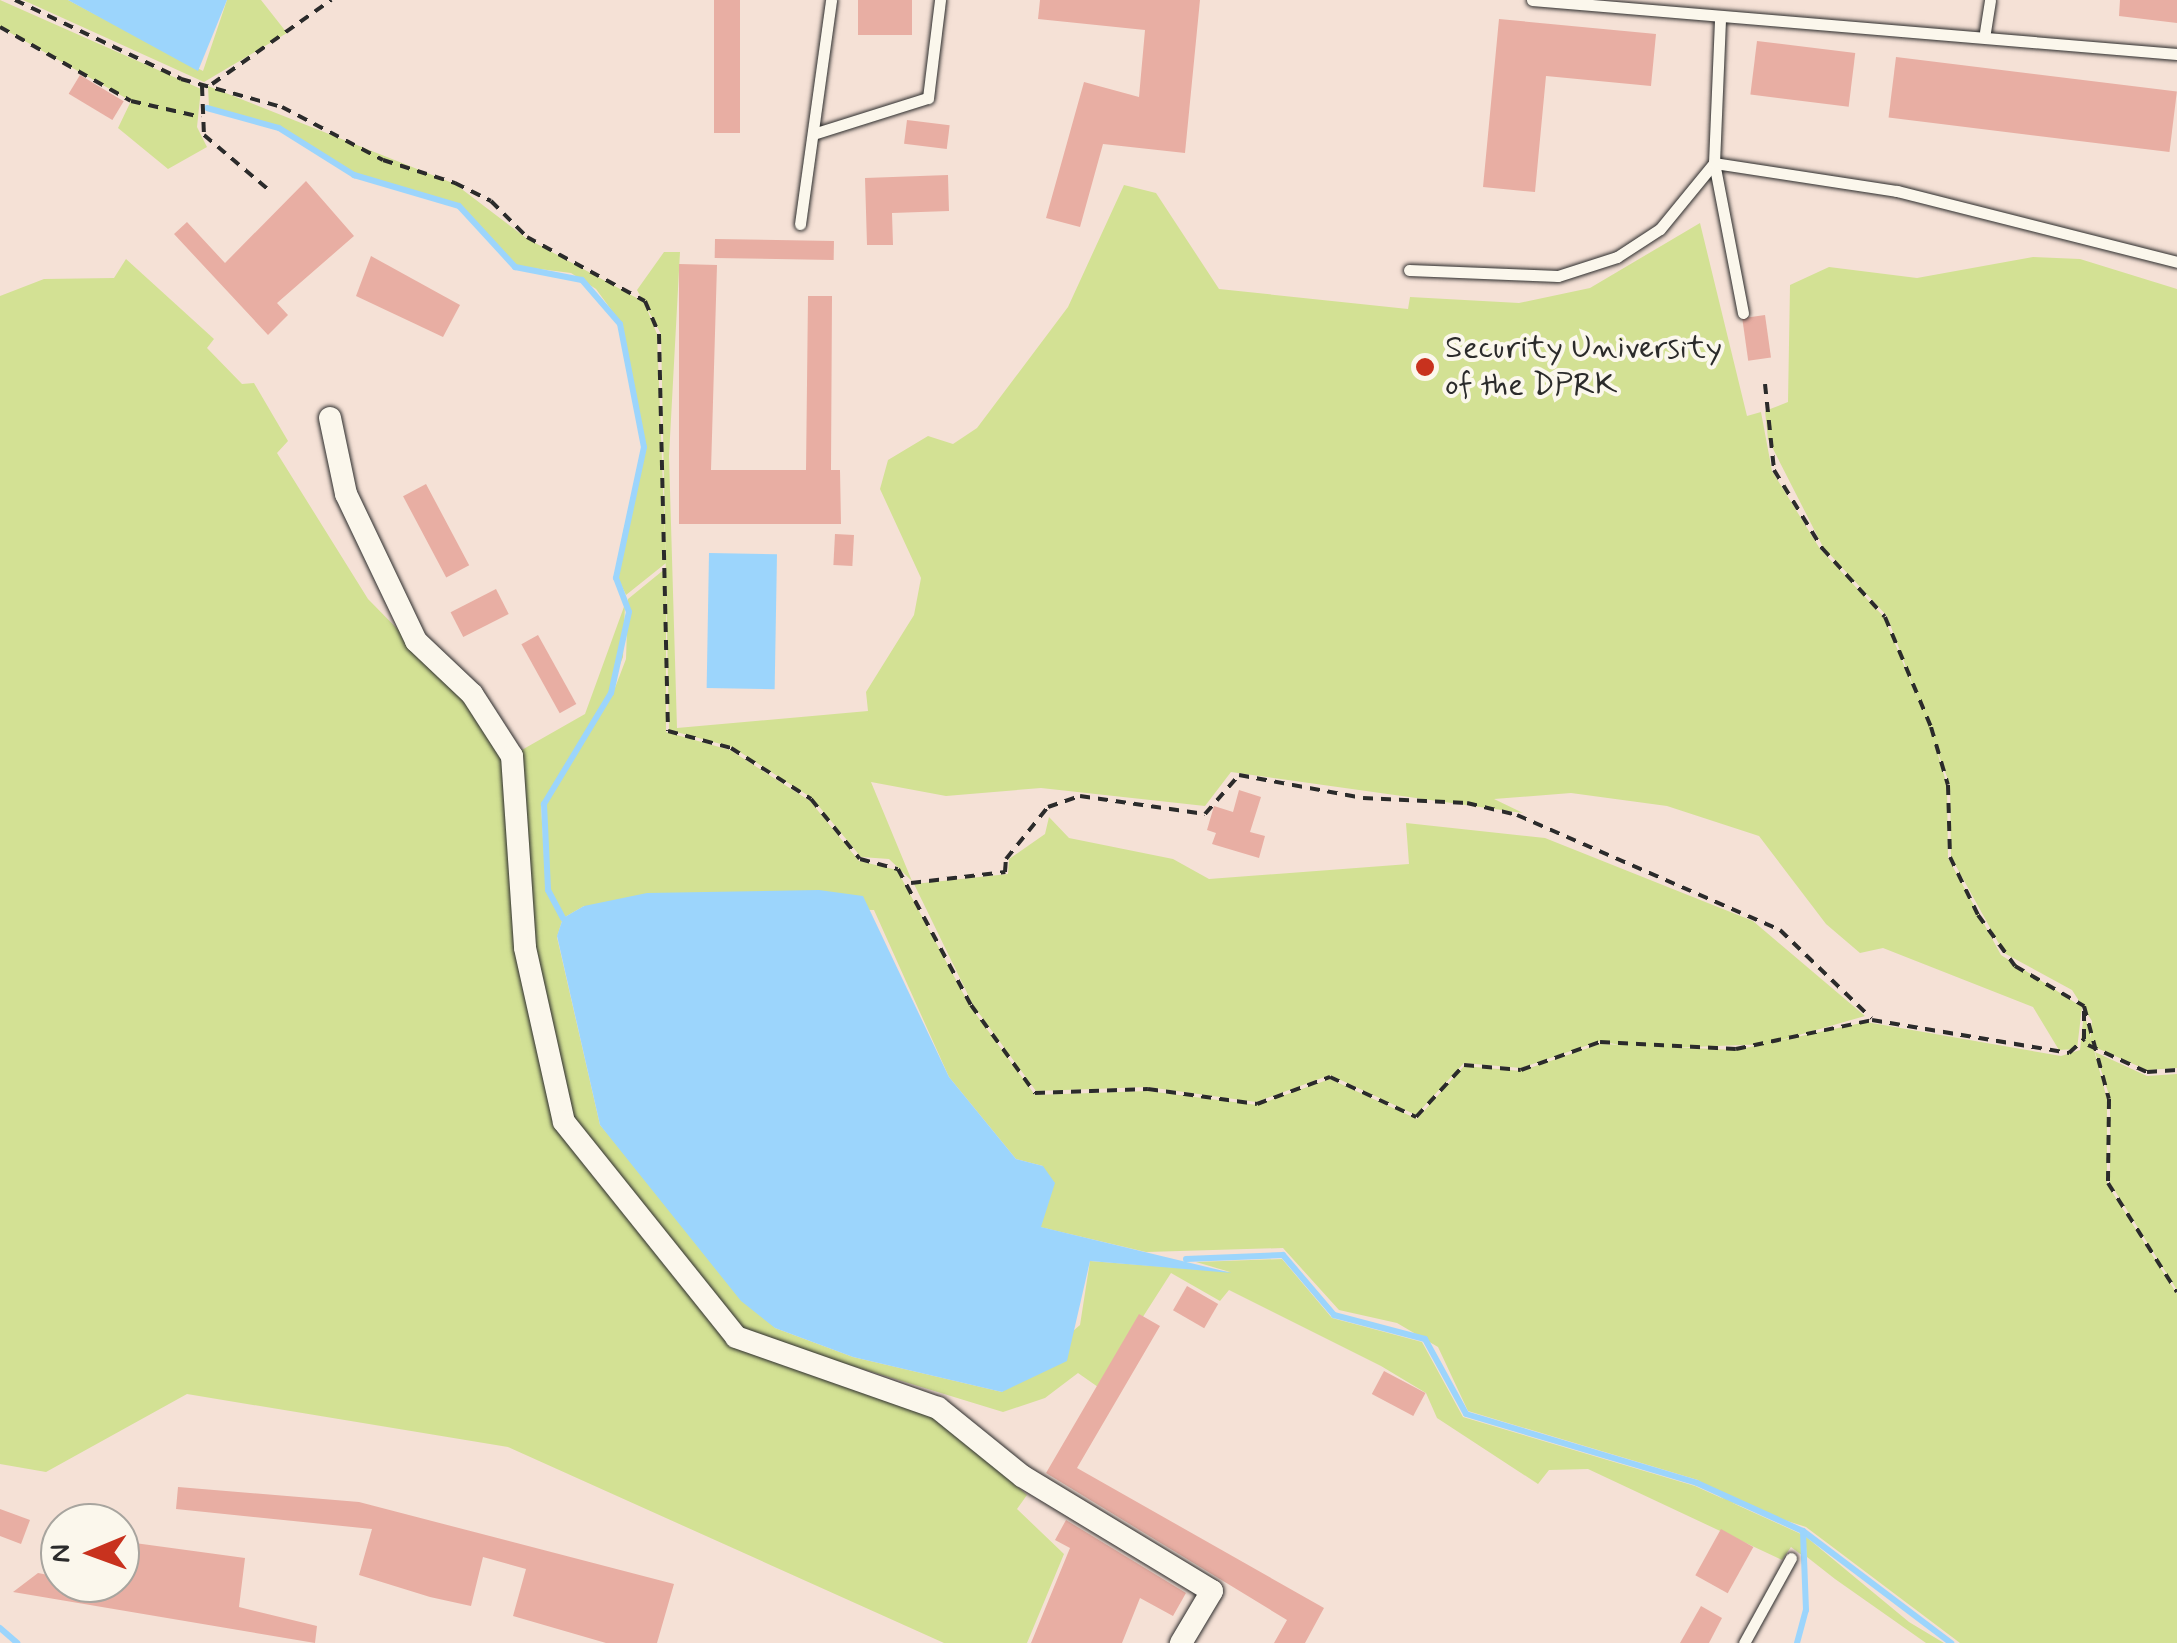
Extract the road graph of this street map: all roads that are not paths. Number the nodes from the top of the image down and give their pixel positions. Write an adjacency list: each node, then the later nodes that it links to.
1 (832, 0): 8 (lane)
2 (940, 0): 8 (lane)
3 (1532, 0): 5 (lane)
4 (1990, 0): 6 (lane)
5 (1720, 17): 6 (lane); 9 (lane)
6 (1985, 32): 7 (lane)
7 (2177, 54)
8 (816, 133): 10 (lane)
9 (1714, 163): 11 (lane); 12 (lane); 13 (lane)
10 (800, 224)
11 (2177, 262)
12 (1409, 270)
13 (1743, 312)
14 (330, 418): 16 (street)
15 (1791, 1558): 17 (lane)
16 (1180, 1643)
17 (1744, 1643)

